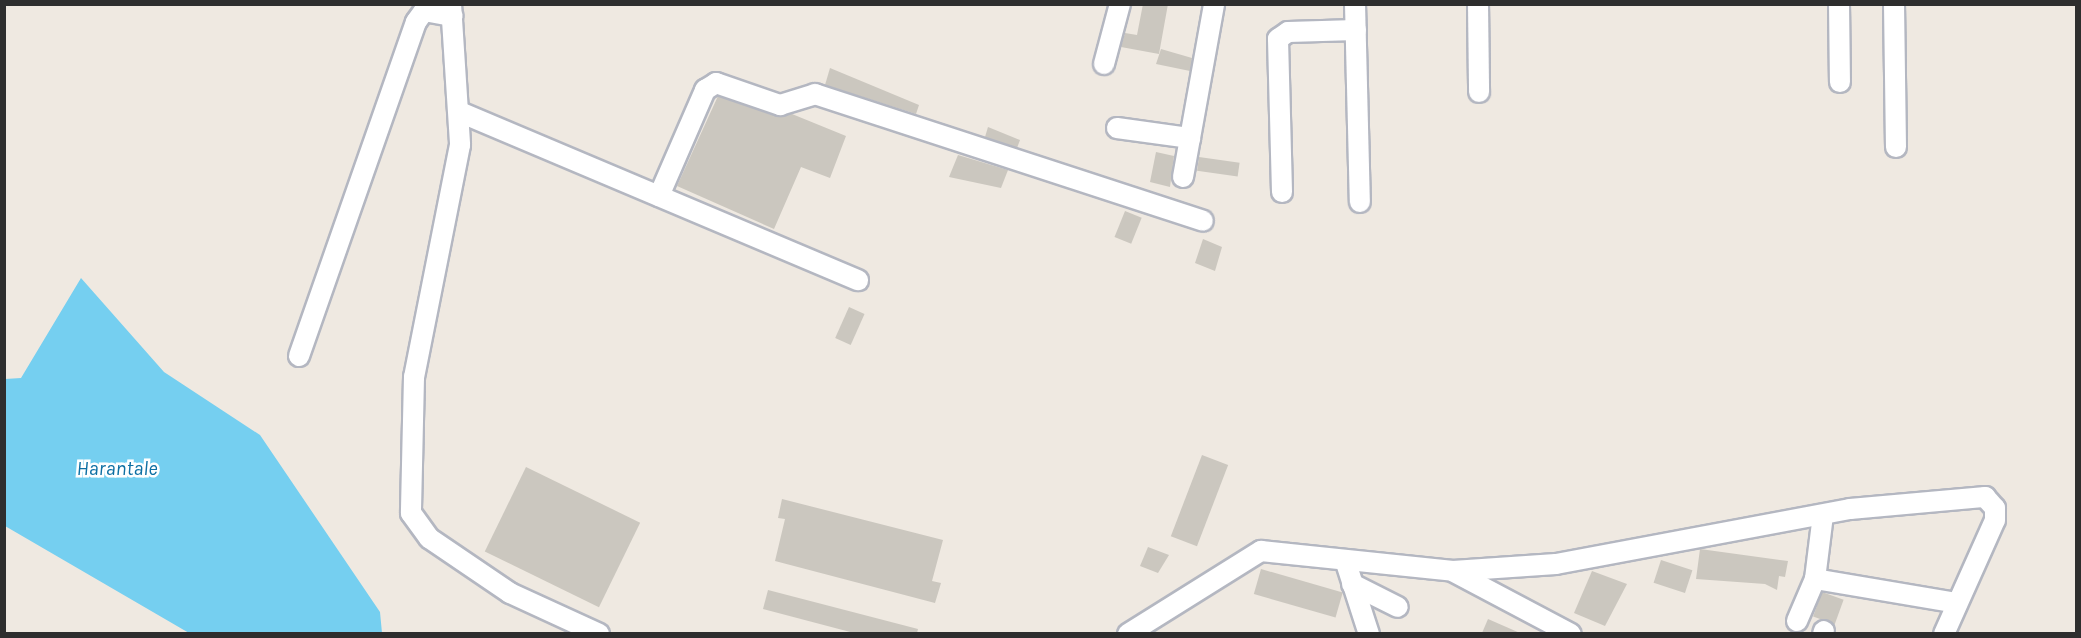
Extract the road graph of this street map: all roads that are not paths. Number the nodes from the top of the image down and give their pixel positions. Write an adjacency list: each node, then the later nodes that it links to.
1 (1119, 4): 9 (street)
2 (1214, 4): 14 (street)
3 (1355, 4): 8 (street)
4 (1478, 4): 11 (street)
5 (1839, 4): 10 (street)
6 (1894, 4): 15 (street)
7 (452, 10): 12 (street); 22 (street)
8 (1356, 30): 17 (street); 19 (street)
9 (1104, 64)
10 (1840, 82)
11 (1479, 92)
12 (462, 113): 18 (street); 32 (street)
13 (1117, 128): 14 (street)
14 (1190, 138): 16 (street)
15 (1896, 147)
16 (1183, 177)
17 (1282, 192)
18 (659, 196): 20 (street); 21 (street)
19 (1360, 202)
20 (1203, 221)
21 (858, 280)
22 (299, 356)
23 (1823, 515): 25 (street); 26 (street); 28 (street)
24 (1346, 563): 25 (street); 27 (street); 33 (street)
25 (1453, 571): 35 (street)
26 (1815, 579): 28 (street); 30 (street)
27 (1352, 584): 29 (street); 31 (street)
28 (1958, 603): 36 (street)
29 (1398, 607)
30 (1797, 621)
31 (1366, 628): 34 (street)
32 (599, 633)
33 (1128, 633)
34 (1387, 633)
35 (1571, 633)
36 (1944, 633)

